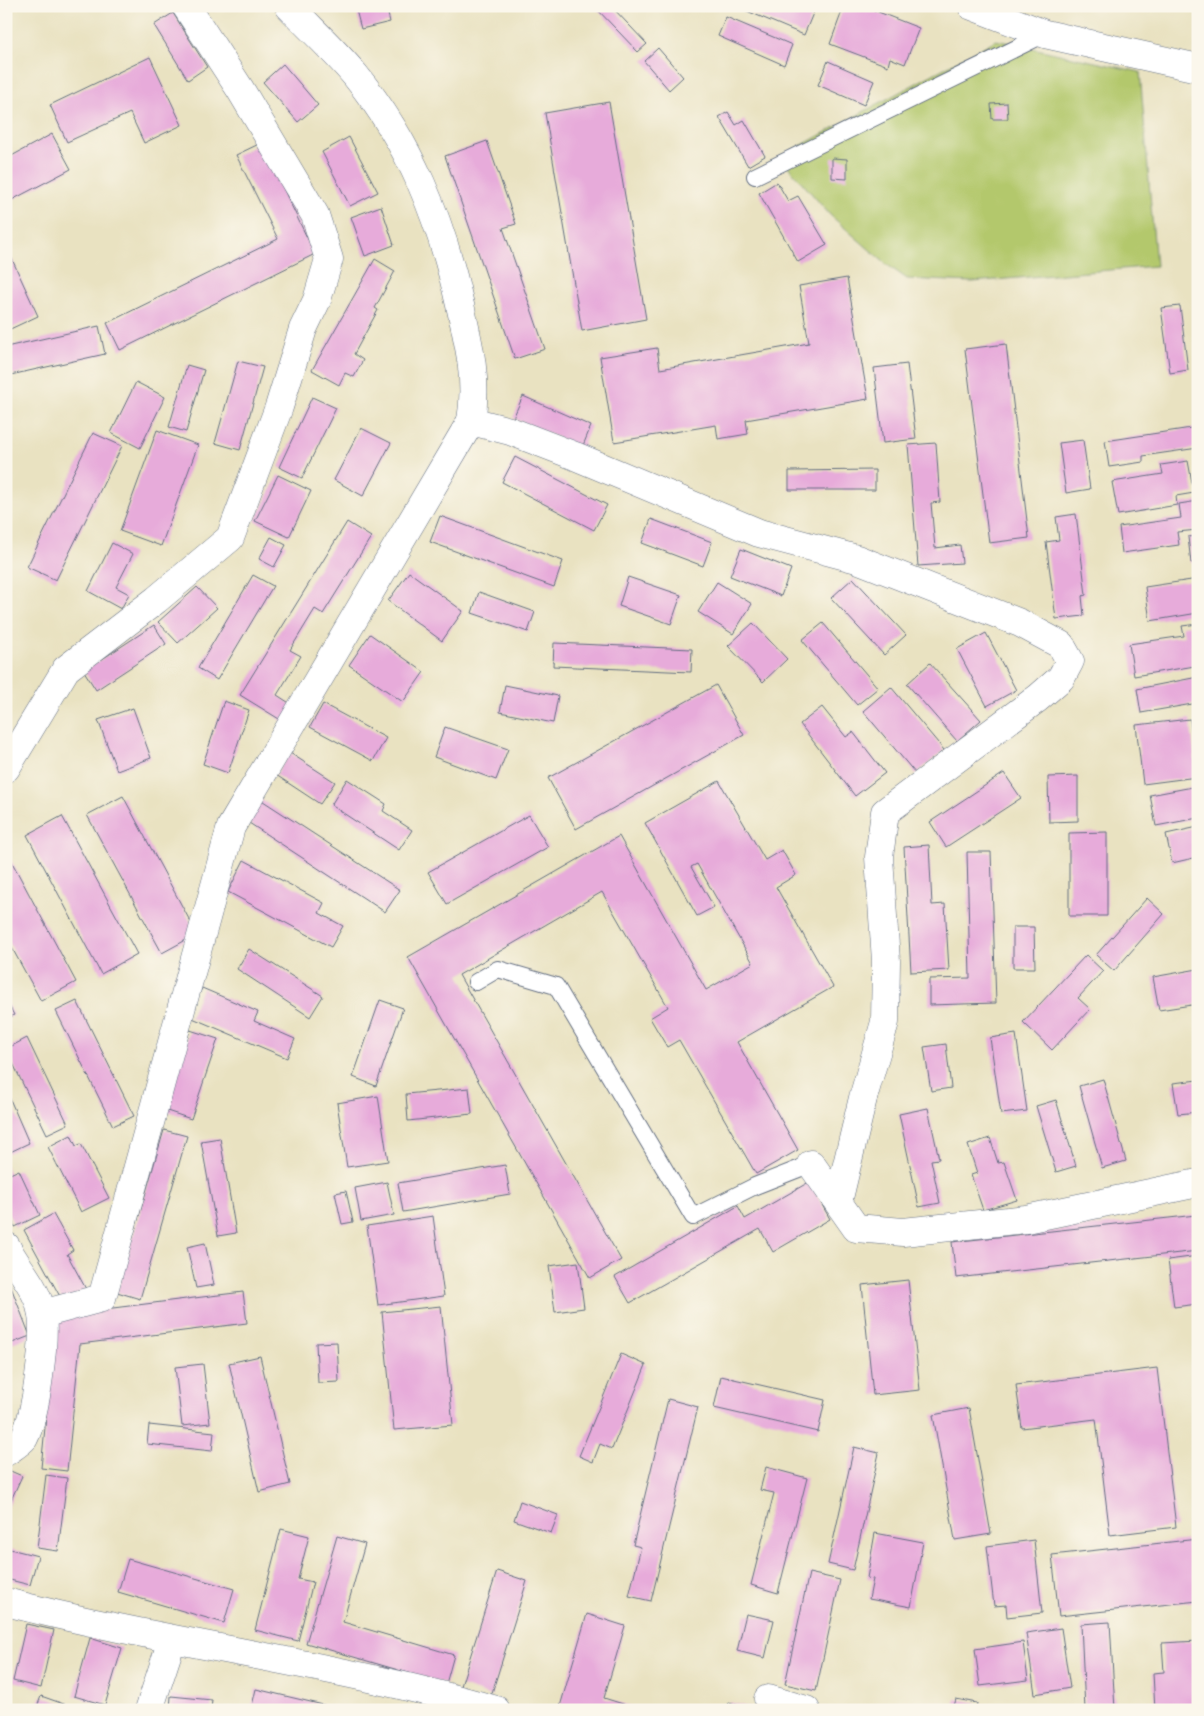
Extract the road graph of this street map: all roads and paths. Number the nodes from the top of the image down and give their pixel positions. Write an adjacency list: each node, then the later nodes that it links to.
1 (186, 6): 8 (street)
2 (289, 6): 7 (street)
3 (972, 6): 4 (street)
4 (1045, 34): 5 (street); 6 (lane)
5 (1198, 68)
6 (755, 176)
7 (472, 421): 12 (street); 14 (street)
8 (6, 768)
9 (476, 982): 10 (lane)
10 (810, 1164): 12 (street)
11 (1198, 1182): 12 (street)
12 (838, 1202)
13 (6, 1246): 14 (street)
14 (42, 1314): 15 (street)
15 (6, 1452)
16 (6, 1602): 17 (street)
17 (172, 1640): 19 (street); 20 (street)
18 (768, 1698): 21 (street)
19 (148, 1710)
20 (496, 1710)
21 (806, 1710)

